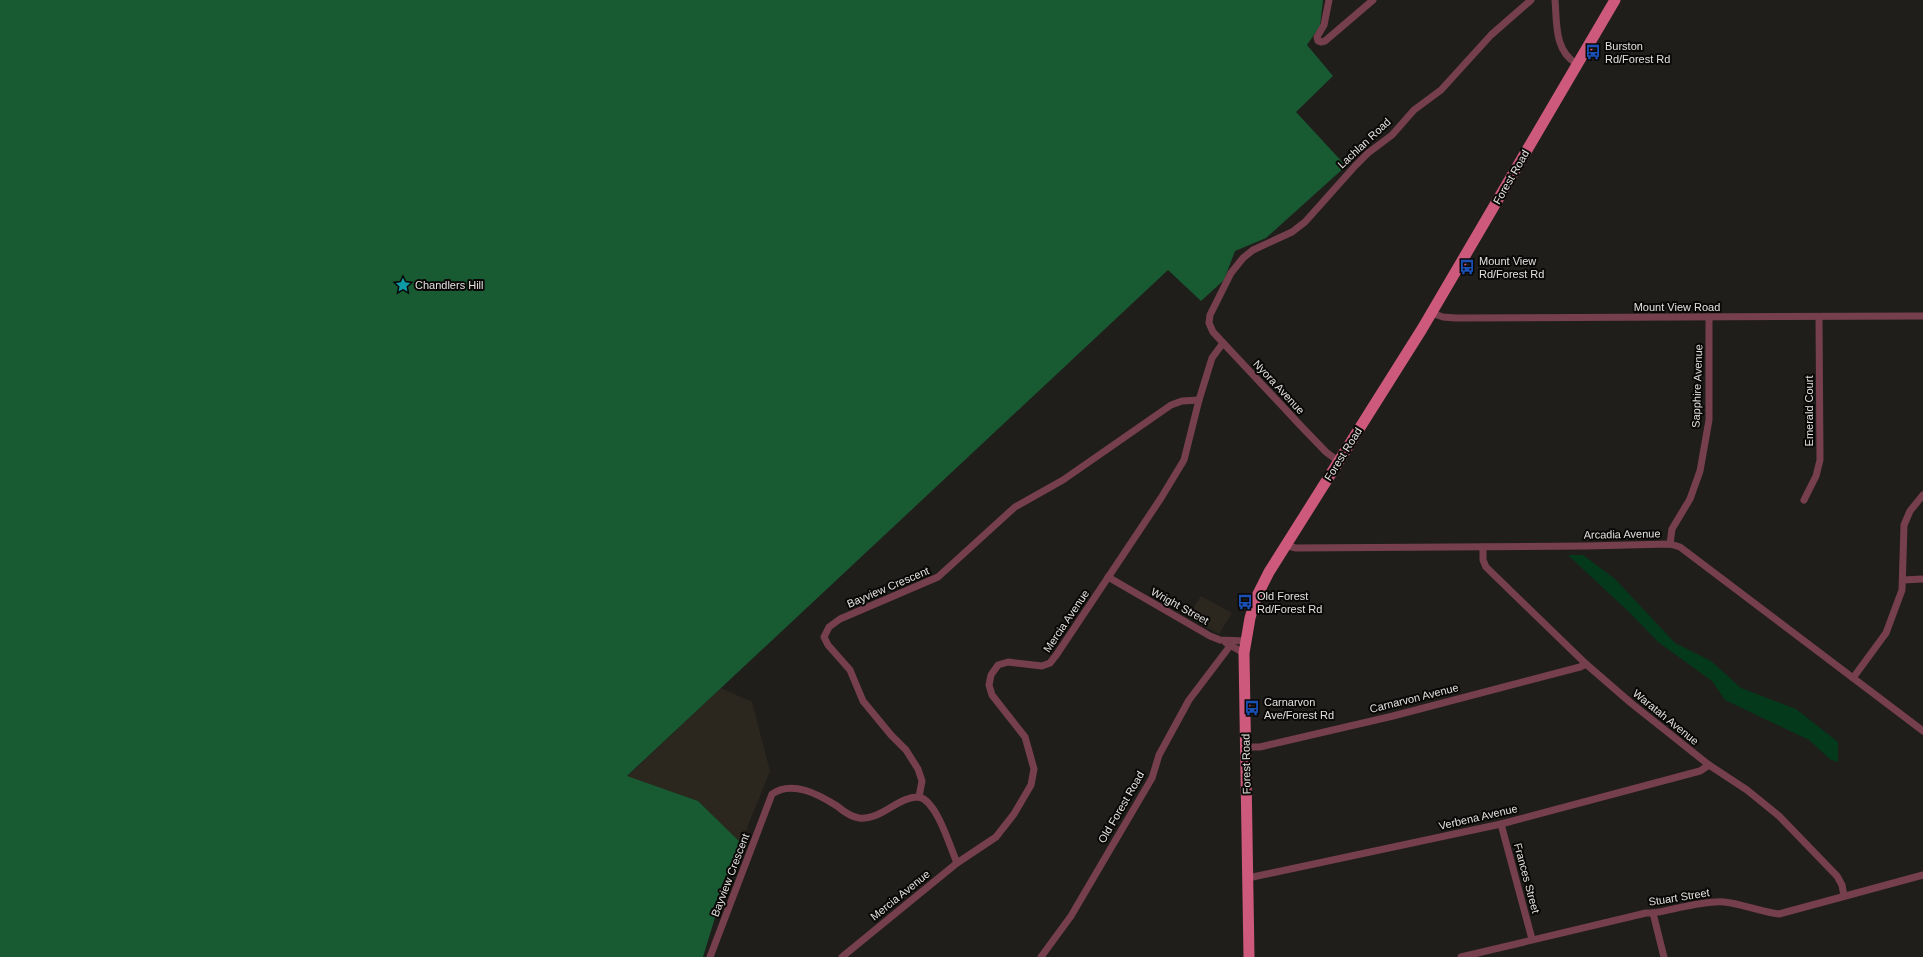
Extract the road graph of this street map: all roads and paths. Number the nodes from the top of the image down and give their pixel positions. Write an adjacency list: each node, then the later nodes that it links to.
1 (1329, 0): 2 (street)
2 (1373, 0)
3 (1531, 0): 11 (street, Lachlan Road)
4 (1555, 0): 6 (street)
5 (1615, 0): 6 (main road, Forest Road)
6 (1577, 64): 7 (main road, Forest Road)
7 (1432, 313): 10 (street, Mount View Road); 14 (main road, Forest Road)
8 (1923, 316): 9 (street, Mount View Road)
9 (1820, 317): 10 (street, Mount View Road); 16 (street, Emerald Court)
10 (1709, 318): 17 (street, Sapphire Avenue)
11 (1209, 323): 12 (street, Nyora Avenue)
12 (1223, 343): 13 (street, Mercia Avenue); 14 (street, Nyora Avenue)
13 (1199, 400): 20 (street, Mercia Avenue); 32 (street, Bayview Crescent)
14 (1338, 461): 18 (main road, Forest Road)
15 (1923, 495): 21 (street)
16 (1804, 500)
17 (1670, 544): 19 (street, Arcadia Avenue); 28 (street, Arcadia Avenue)
18 (1284, 546): 19 (street, Arcadia Avenue); 24 (main road, Forest Road)
19 (1483, 547): 27 (street, Waratah Avenue)
20 (1108, 577): 23 (street, Wright Street); 34 (street, Mercia Avenue)
21 (1903, 580): 22 (street); 28 (street)
22 (1923, 580)
23 (1220, 640): 24 (street, Wright Street); 25 (street)
24 (1245, 641): 26 (main road, Forest Road)
25 (1230, 646): 26 (street); 42 (street, Old Forest Road)
26 (1244, 652): 30 (main road, Forest Road)
27 (1586, 664): 30 (street, Carnarvon Avenue); 31 (street, Waratah Avenue)
28 (1853, 678): 29 (street, Arcadia Avenue)
29 (1923, 731)
30 (1246, 747): 36 (main road, Forest Road)
31 (1709, 765): 33 (street, Verbena Avenue); 37 (street, Waratah Avenue)
32 (919, 797): 34 (street); 40 (street, Bayview Crescent)
33 (1501, 824): 36 (street, Verbena Avenue); 39 (street, Frances Street)
34 (957, 863): 41 (street, Mercia Avenue)
35 (1923, 875): 37 (street, Stuart Street)
36 (1248, 878): 43 (main road, Forest Road)
37 (1844, 896): 38 (street, Stuart Street)
38 (1653, 913): 39 (street, Stuart Street); 45 (street)
39 (1532, 939): 44 (street, Stuart Street)
40 (710, 957)
41 (842, 957)
42 (1040, 957)
43 (1249, 957)
44 (1461, 957)
45 (1664, 957)

